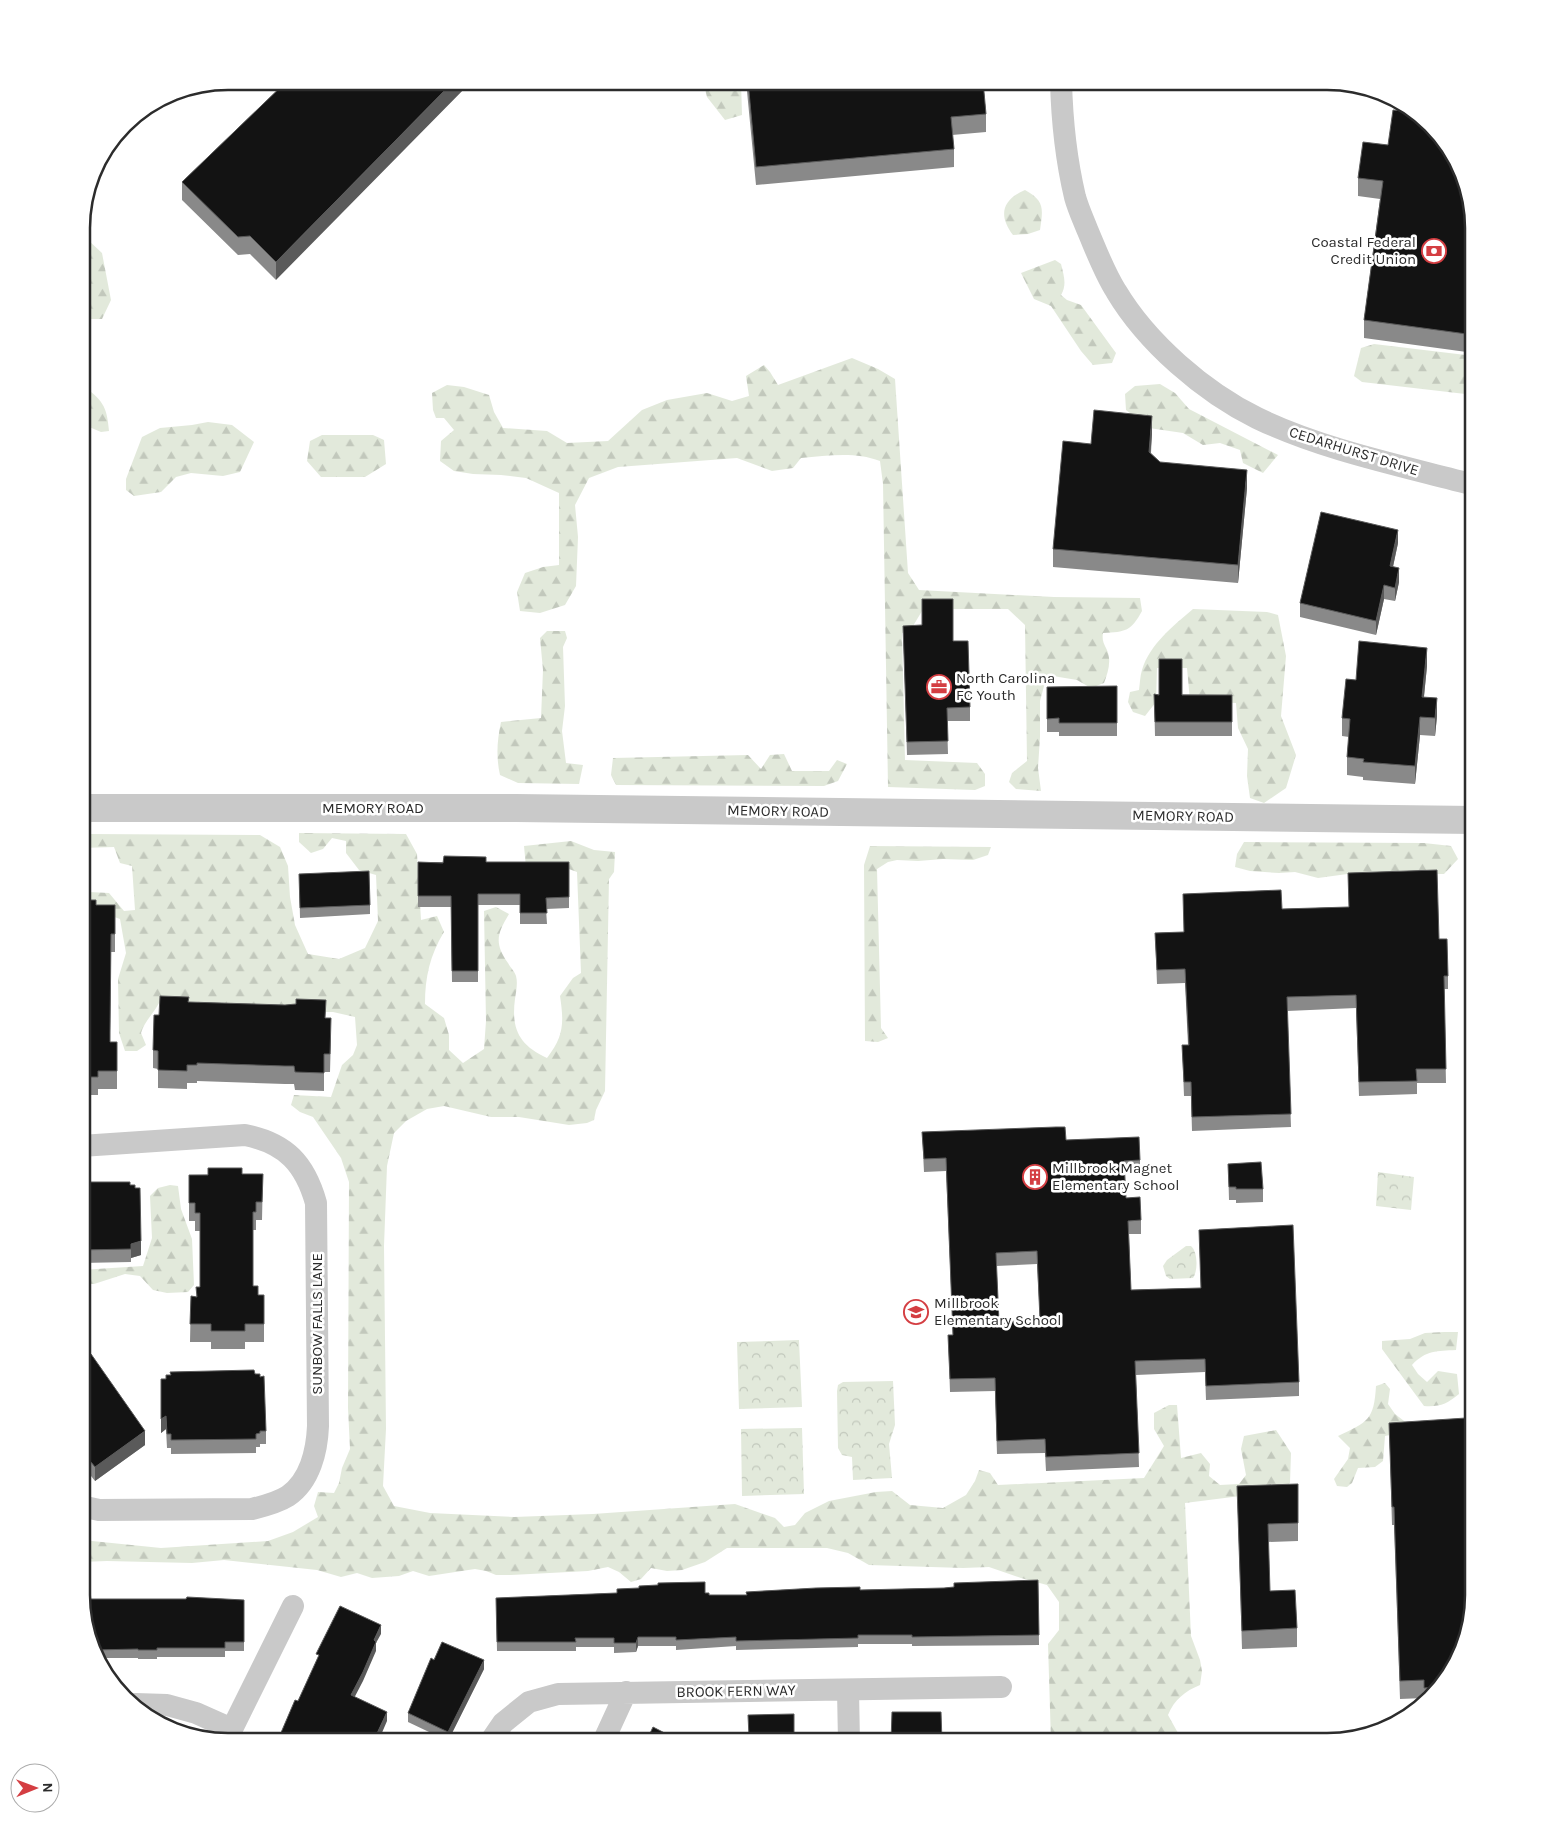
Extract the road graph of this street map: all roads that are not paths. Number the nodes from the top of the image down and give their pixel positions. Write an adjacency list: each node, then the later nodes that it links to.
1 (1061, 90): 2 (street, CEDARHURST DRIVE)
2 (1465, 482)
3 (90, 808): 4 (street, MEMORY ROAD)
4 (1465, 820)
5 (90, 1145): 6 (street, SUNBOW FALLS LANE)
6 (90, 1508)
7 (293, 1606): 13 (street)
8 (1001, 1686): 9 (street, BROOK FERN WAY)
9 (848, 1690): 10 (street, BROOK FERN WAY); 16 (street)
10 (626, 1692): 14 (street, BROOK FERN WAY); 15 (street)
11 (143, 1704): 12 (street)
12 (226, 1733)
13 (230, 1733)
14 (496, 1733)
15 (607, 1733)
16 (849, 1733)

